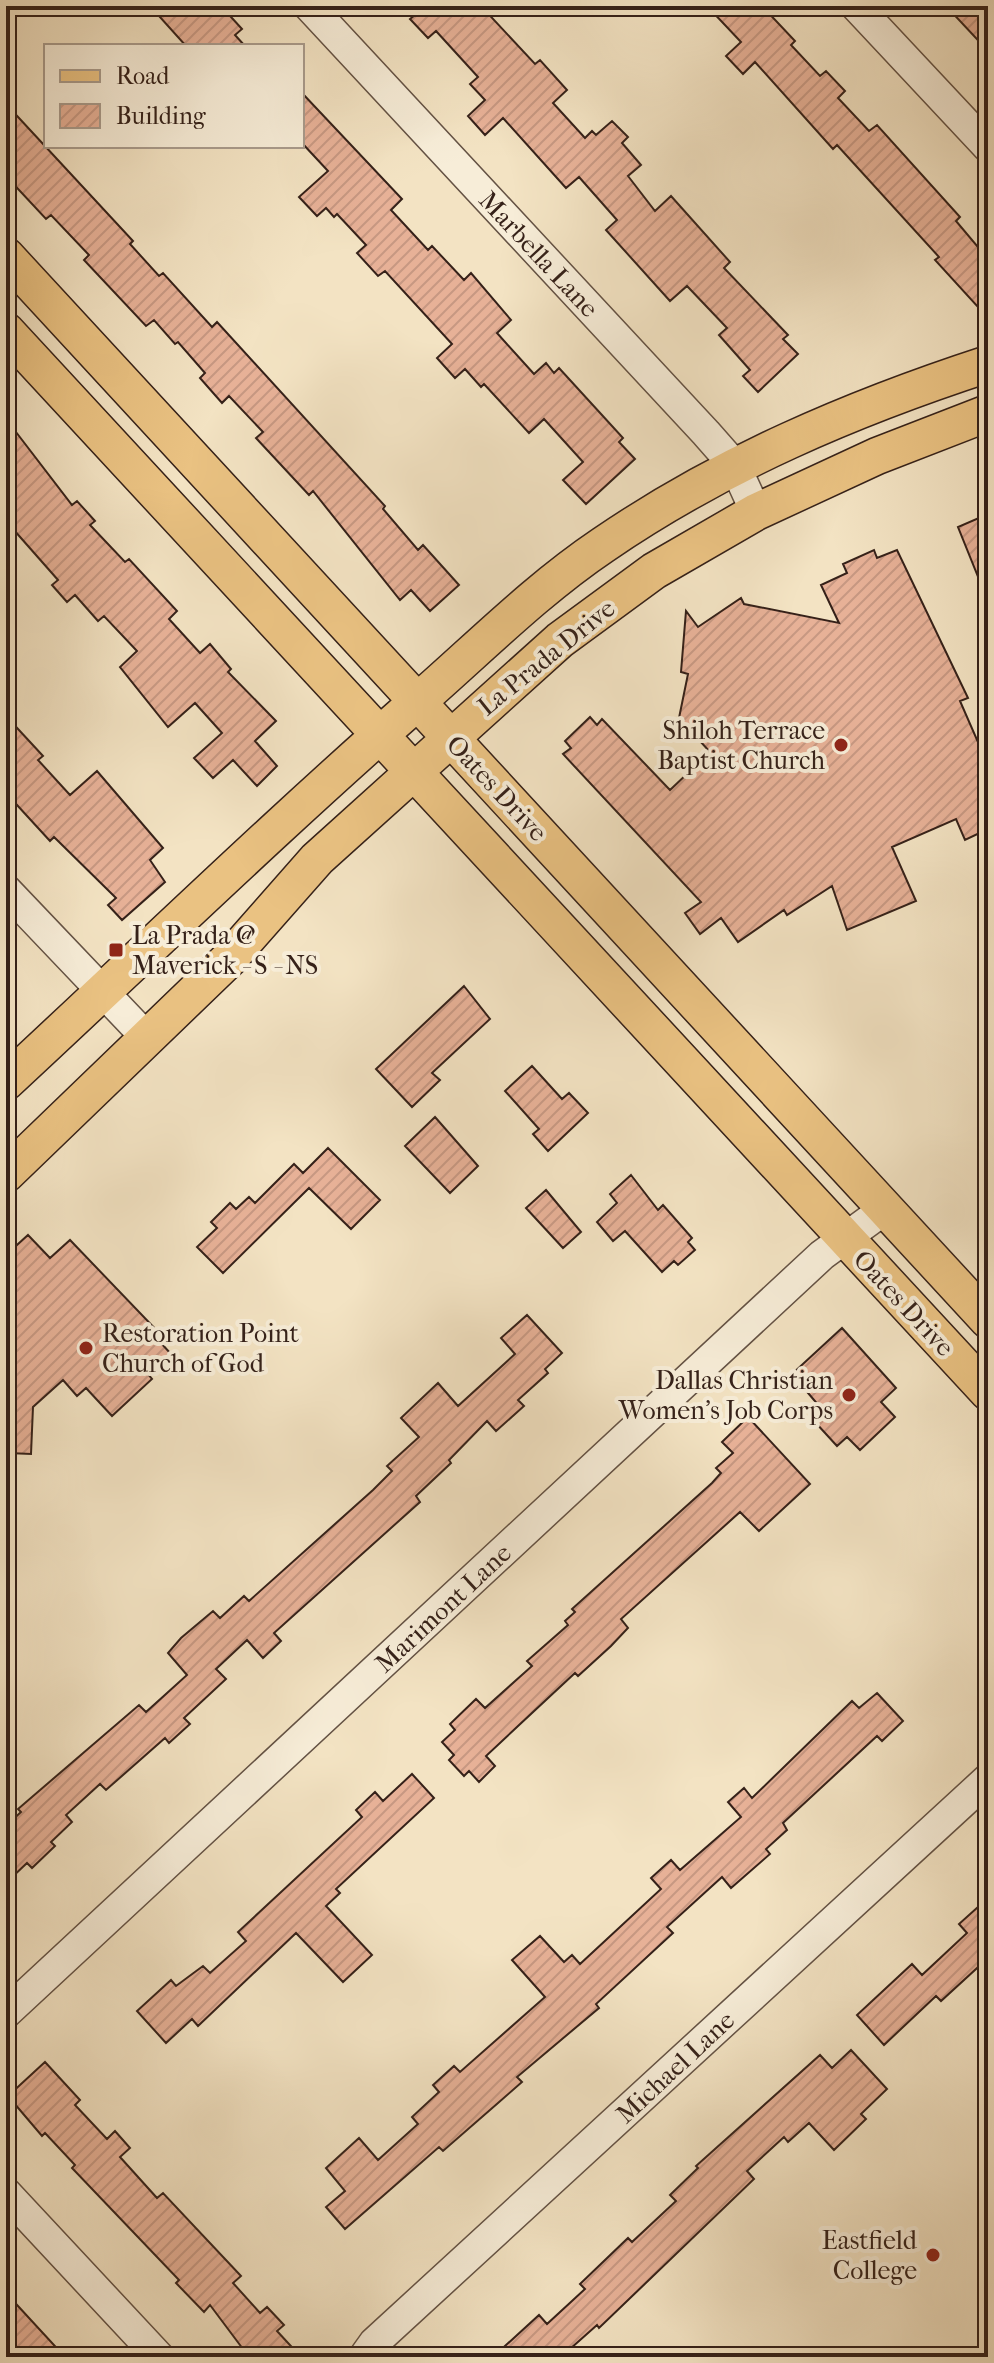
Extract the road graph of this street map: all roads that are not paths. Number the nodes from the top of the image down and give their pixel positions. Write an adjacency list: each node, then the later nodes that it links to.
1 (309, 6): 8 (street, Marbella Lane)
2 (856, 6): 3 (street)
3 (988, 147)
4 (6, 256): 10 (main road, Oates Drive)
5 (6, 331): 11 (main road, Oates Drive)
6 (988, 364): 8 (main road, La Prada Drive)
7 (988, 413): 9 (main road, La Prada Drive)
8 (735, 466): 9 (street, Marbella Lane); 10 (main road, La Prada Drive)
9 (756, 512): 12 (main road, La Prada Drive)
10 (418, 702): 11 (main road, La Prada Drive); 12 (main road, Oates Drive)
11 (380, 734): 13 (main road, Oates Drive); 15 (main road, La Prada Drive)
12 (450, 736): 13 (main road, La Prada Drive); 19 (main road, Oates Drive)
13 (414, 770): 16 (main road, La Prada Drive); 20 (main road, Oates Drive)
14 (6, 890): 15 (street)
15 (102, 992): 16 (street); 17 (main road, La Prada Drive)
16 (147, 1038): 18 (main road, La Prada Drive)
17 (6, 1082)
18 (6, 1174)
19 (885, 1209): 20 (street, Marimont Lane); 21 (main road, Oates Drive)
20 (843, 1239): 22 (main road, Oates Drive); 24 (street, Marimont Lane)
21 (988, 1320)
22 (988, 1392)
23 (988, 1779): 27 (street, Michael Lane)
24 (6, 2013)
25 (6, 2193): 26 (street)
26 (159, 2357)
27 (364, 2357)

